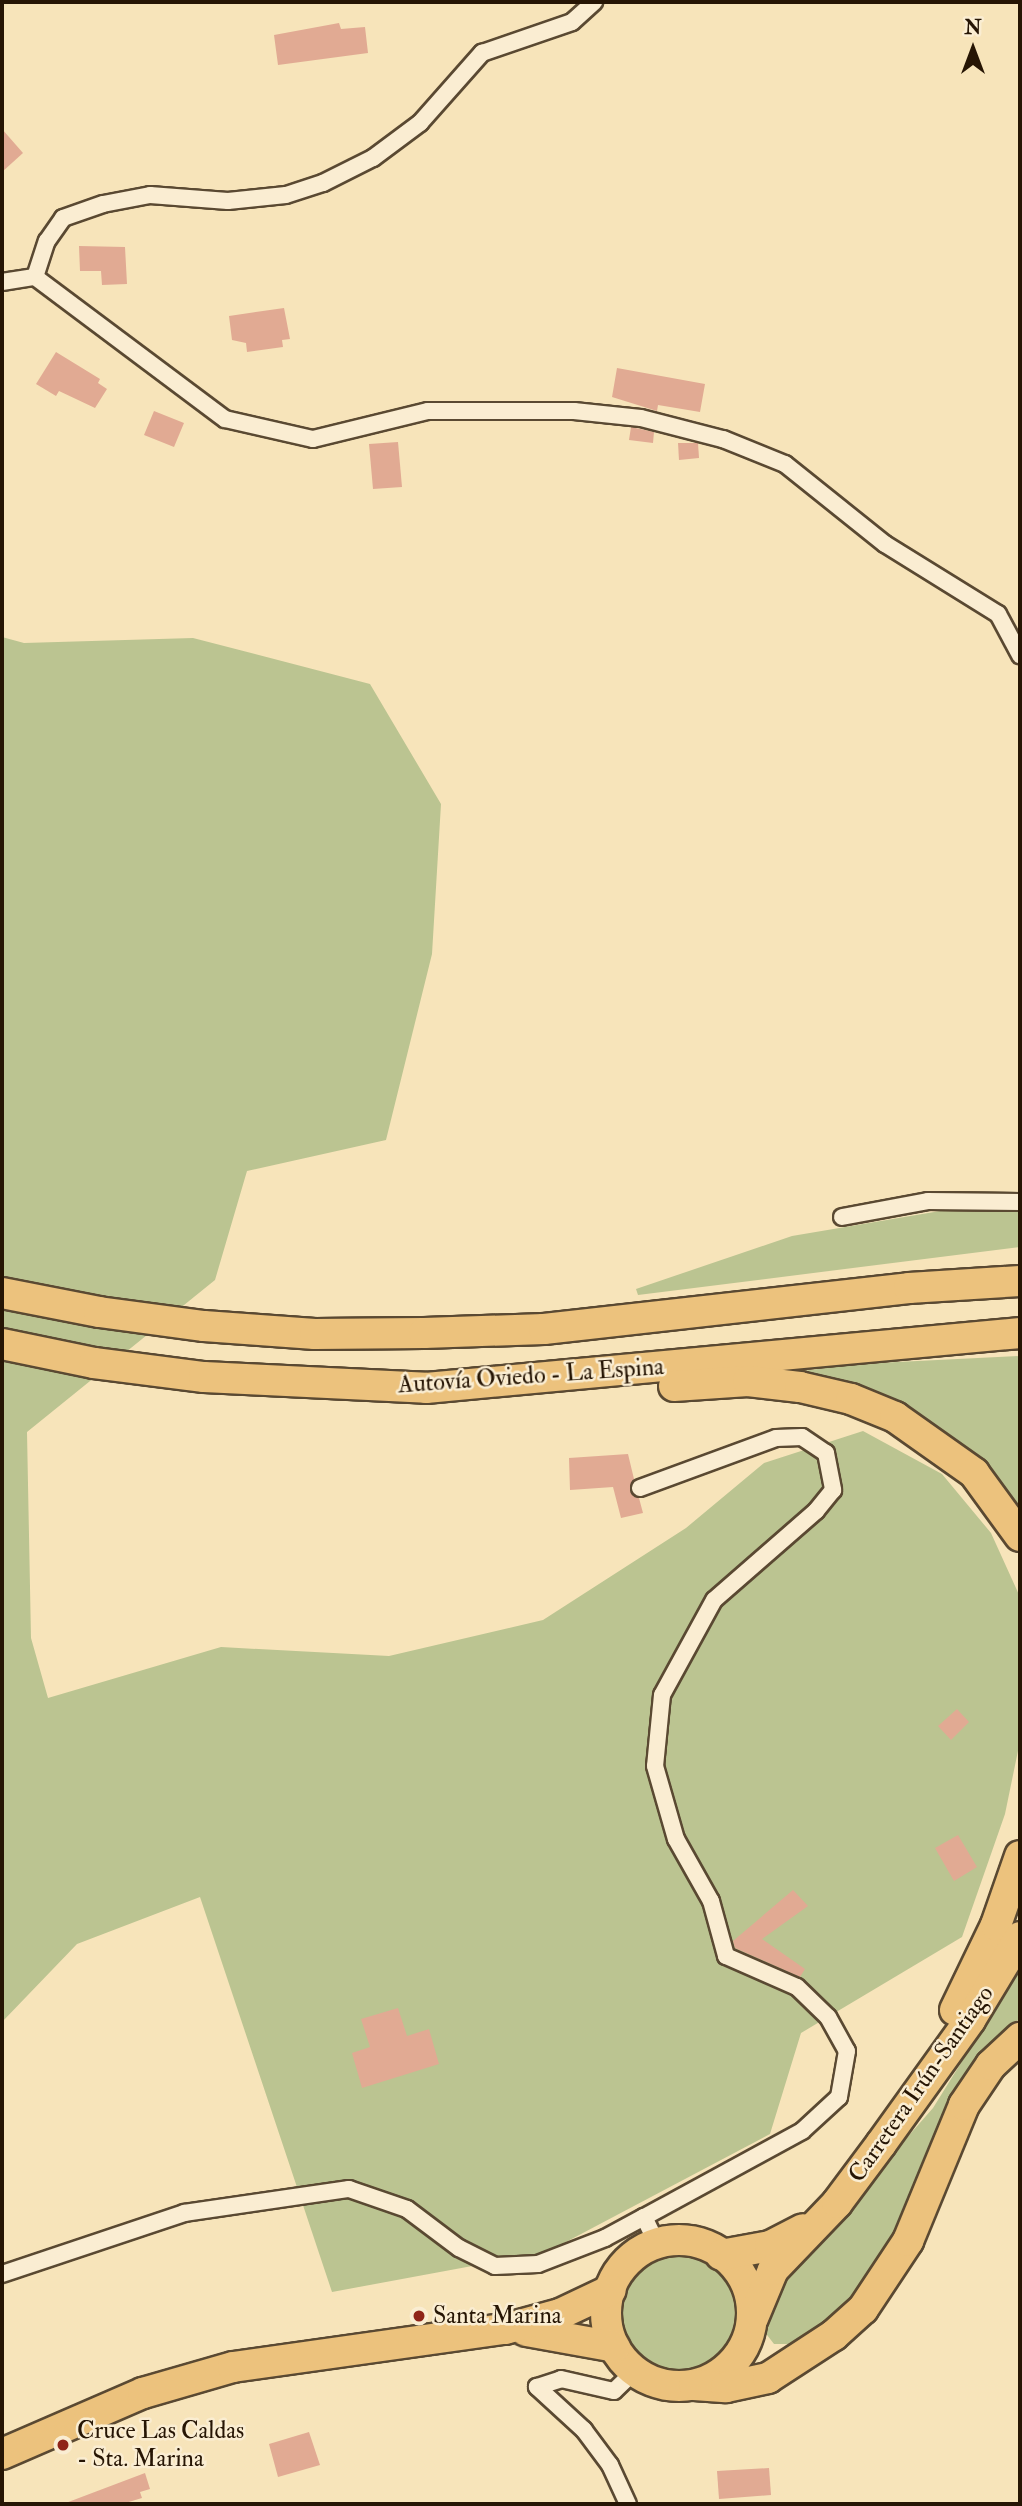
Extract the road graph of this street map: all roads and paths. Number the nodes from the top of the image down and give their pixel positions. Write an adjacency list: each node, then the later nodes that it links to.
1 (594, 2): 2 (street)
2 (35, 277): 3 (street); 4 (street)
3 (2, 282)
4 (1020, 655)
5 (1020, 1202): 6 (street)
6 (842, 1217)
7 (1020, 1269): 9 (highway)
8 (1020, 1281): 9 (highway, Autovía Oviedo - La Espina)
9 (909, 1288): 10 (highway, Autovía Oviedo - La Espina)
10 (2, 1293)
11 (1020, 1333): 13 (highway, Autovía Oviedo - La Espina)
12 (2, 1344): 13 (highway, Autovía Oviedo - La Espina)
13 (426, 1388): 15 (highway)
14 (640, 1488): 21 (street)
15 (1020, 1536)
16 (1020, 1856): 19 (highway)
17 (1020, 1937): 19 (highway, Carretera Irún-Santiago)
18 (1020, 2038): 28 (highway)
19 (919, 2090): 20 (highway, Carretera Irún-Santiago)
20 (813, 2224): 22 (highway, Carretera Irún-Santiago); 25 (highway, Carretera Irún-Santiago)
21 (650, 2229): 22 (highway); 23 (street); 24 (highway)
22 (721, 2255): 25 (highway)
23 (2, 2274)
24 (611, 2290): 26 (highway); 27 (highway)
25 (751, 2327): 28 (highway); 30 (highway)
26 (505, 2329): 27 (highway); 31 (highway)
27 (615, 2347): 29 (highway)
28 (799, 2358): 30 (highway)
29 (634, 2372): 30 (highway); 32 (street)
30 (694, 2385)
31 (2, 2454)
32 (610, 2465): 33 (street); 34 (street)
33 (615, 2504)
34 (628, 2504)

